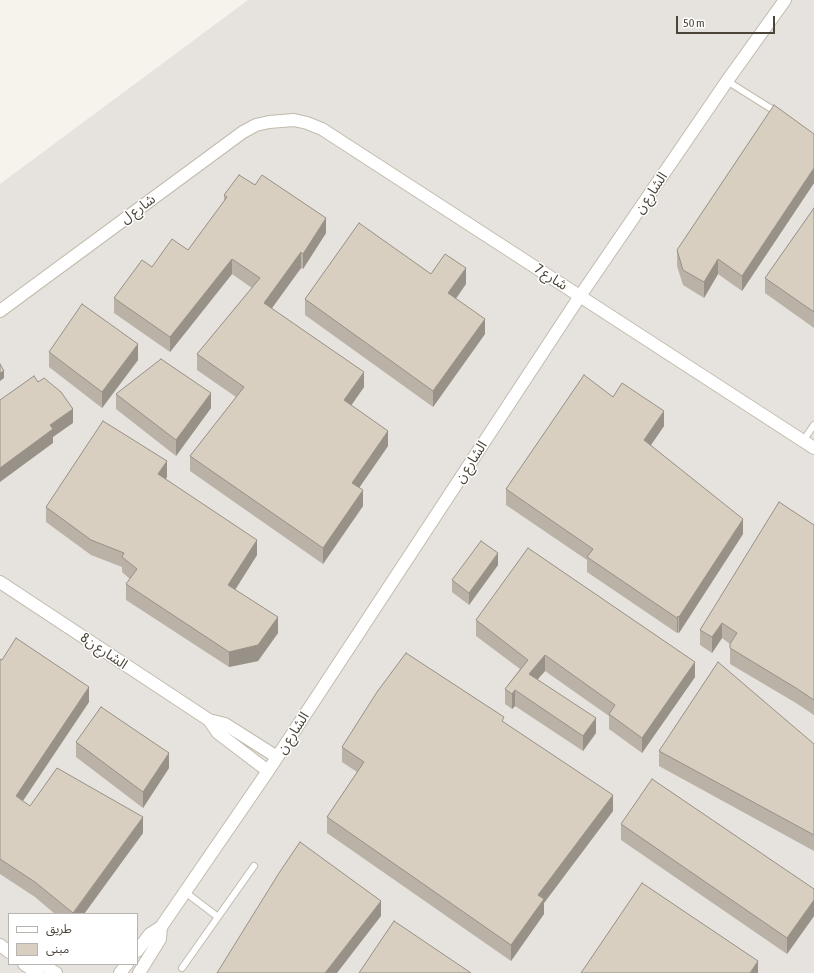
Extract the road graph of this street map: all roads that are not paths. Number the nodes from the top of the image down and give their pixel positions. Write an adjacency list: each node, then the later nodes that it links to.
1 (785, 0): 2 (street, الشارع ن)
2 (727, 81): 3 (lane); 5 (street, الشارع ن)
3 (780, 115)
4 (283, 120): 5 (street, شارع 7); 6 (street, شارع ل)
5 (580, 296): 8 (street, شارع 7); 12 (street, الشارع ن)
6 (0, 311)
7 (814, 425): 8 (lane)
8 (803, 441): 9 (street, شارع 7)
9 (814, 448)
10 (0, 582): 11 (street, الشارع ن8)
11 (209, 720): 12 (street, الشارع ن8); 13 (street, الشارع ن8)
12 (277, 757): 13 (street, الشارع ن)
13 (268, 771): 15 (street, الشارع ن)
14 (254, 866): 16 (lane)
15 (185, 892): 16 (lane); 17 (street, الشارع ن)
16 (218, 917): 24 (lane)
17 (161, 927): 20 (street, الشارع ن); 28 (street, الشارع ن)
18 (0, 944): 19 (street)
19 (8, 951)
20 (138, 951)
21 (25, 965): 25 (street)
22 (43, 965): 26 (street)
23 (126, 965): 27 (street)
24 (182, 968)
25 (37, 973)
26 (56, 973)
27 (120, 973)
28 (138, 973)

